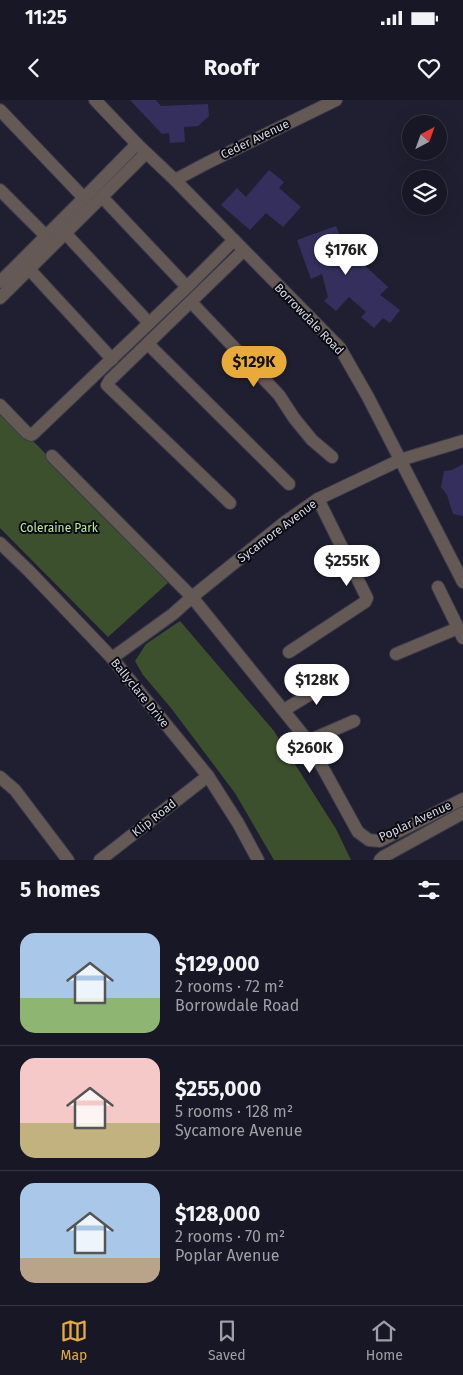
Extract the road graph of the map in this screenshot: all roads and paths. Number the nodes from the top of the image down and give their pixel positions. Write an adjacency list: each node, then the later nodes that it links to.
1 (95, 100): 4 (street, Borrowdale Road)
2 (336, 100): 6 (street, Ceder Avenue)
3 (0, 110): 9 (street)
4 (137, 144): 5 (street, Borrowdale Road); 9 (street)
5 (146, 153): 6 (street, Borrowdale Road); 8 (street)
6 (175, 180): 12 (street, Borrowdale Road)
7 (0, 190): 11 (street)
8 (102, 197): 10 (street); 16 (street)
9 (84, 198): 11 (street)
10 (65, 233): 14 (street); 19 (street)
11 (46, 236): 15 (street)
12 (234, 240): 13 (street, Borrowdale Road); 16 (street)
13 (244, 251): 18 (street); 26 (street, Borrowdale Road)
14 (29, 269): 17 (street); 21 (street)
15 (0, 282)
16 (187, 287): 19 (street)
17 (0, 298)
18 (191, 302): 20 (street); 25 (street)
19 (149, 323): 21 (street)
20 (148, 344): 27 (street); 29 (street)
21 (112, 359): 22 (street)
22 (0, 405)
23 (463, 441): 26 (street, Sycamore Avenue)
24 (52, 456): 33 (street, Poplar Avenue)
25 (332, 457)
26 (400, 460): 28 (street, Sycamore Avenue); 31 (street, Borrowdale Road)
27 (289, 484)
28 (318, 499): 33 (street, Sycamore Avenue); 35 (street)
29 (230, 502)
30 (0, 544): 37 (street, Ballyclare Drive)
31 (463, 582)
32 (438, 587): 34 (street)
33 (192, 597): 37 (street, Sycamore Avenue); 39 (street, Poplar Avenue)
34 (460, 633): 36 (street)
35 (288, 652)
36 (396, 654)
37 (112, 658): 42 (street, Ballyclare Drive)
38 (336, 678): 39 (street)
39 (284, 710): 41 (street, Poplar Avenue)
40 (354, 721): 41 (street)
41 (308, 741): 44 (street, Poplar Avenue)
42 (208, 776): 47 (street, Klip Road); 48 (street, Ballyclare Drive)
43 (0, 778): 46 (street)
44 (463, 799)
45 (463, 813): 49 (street)
46 (68, 860)
47 (100, 860)
48 (258, 860)
49 (380, 860)

